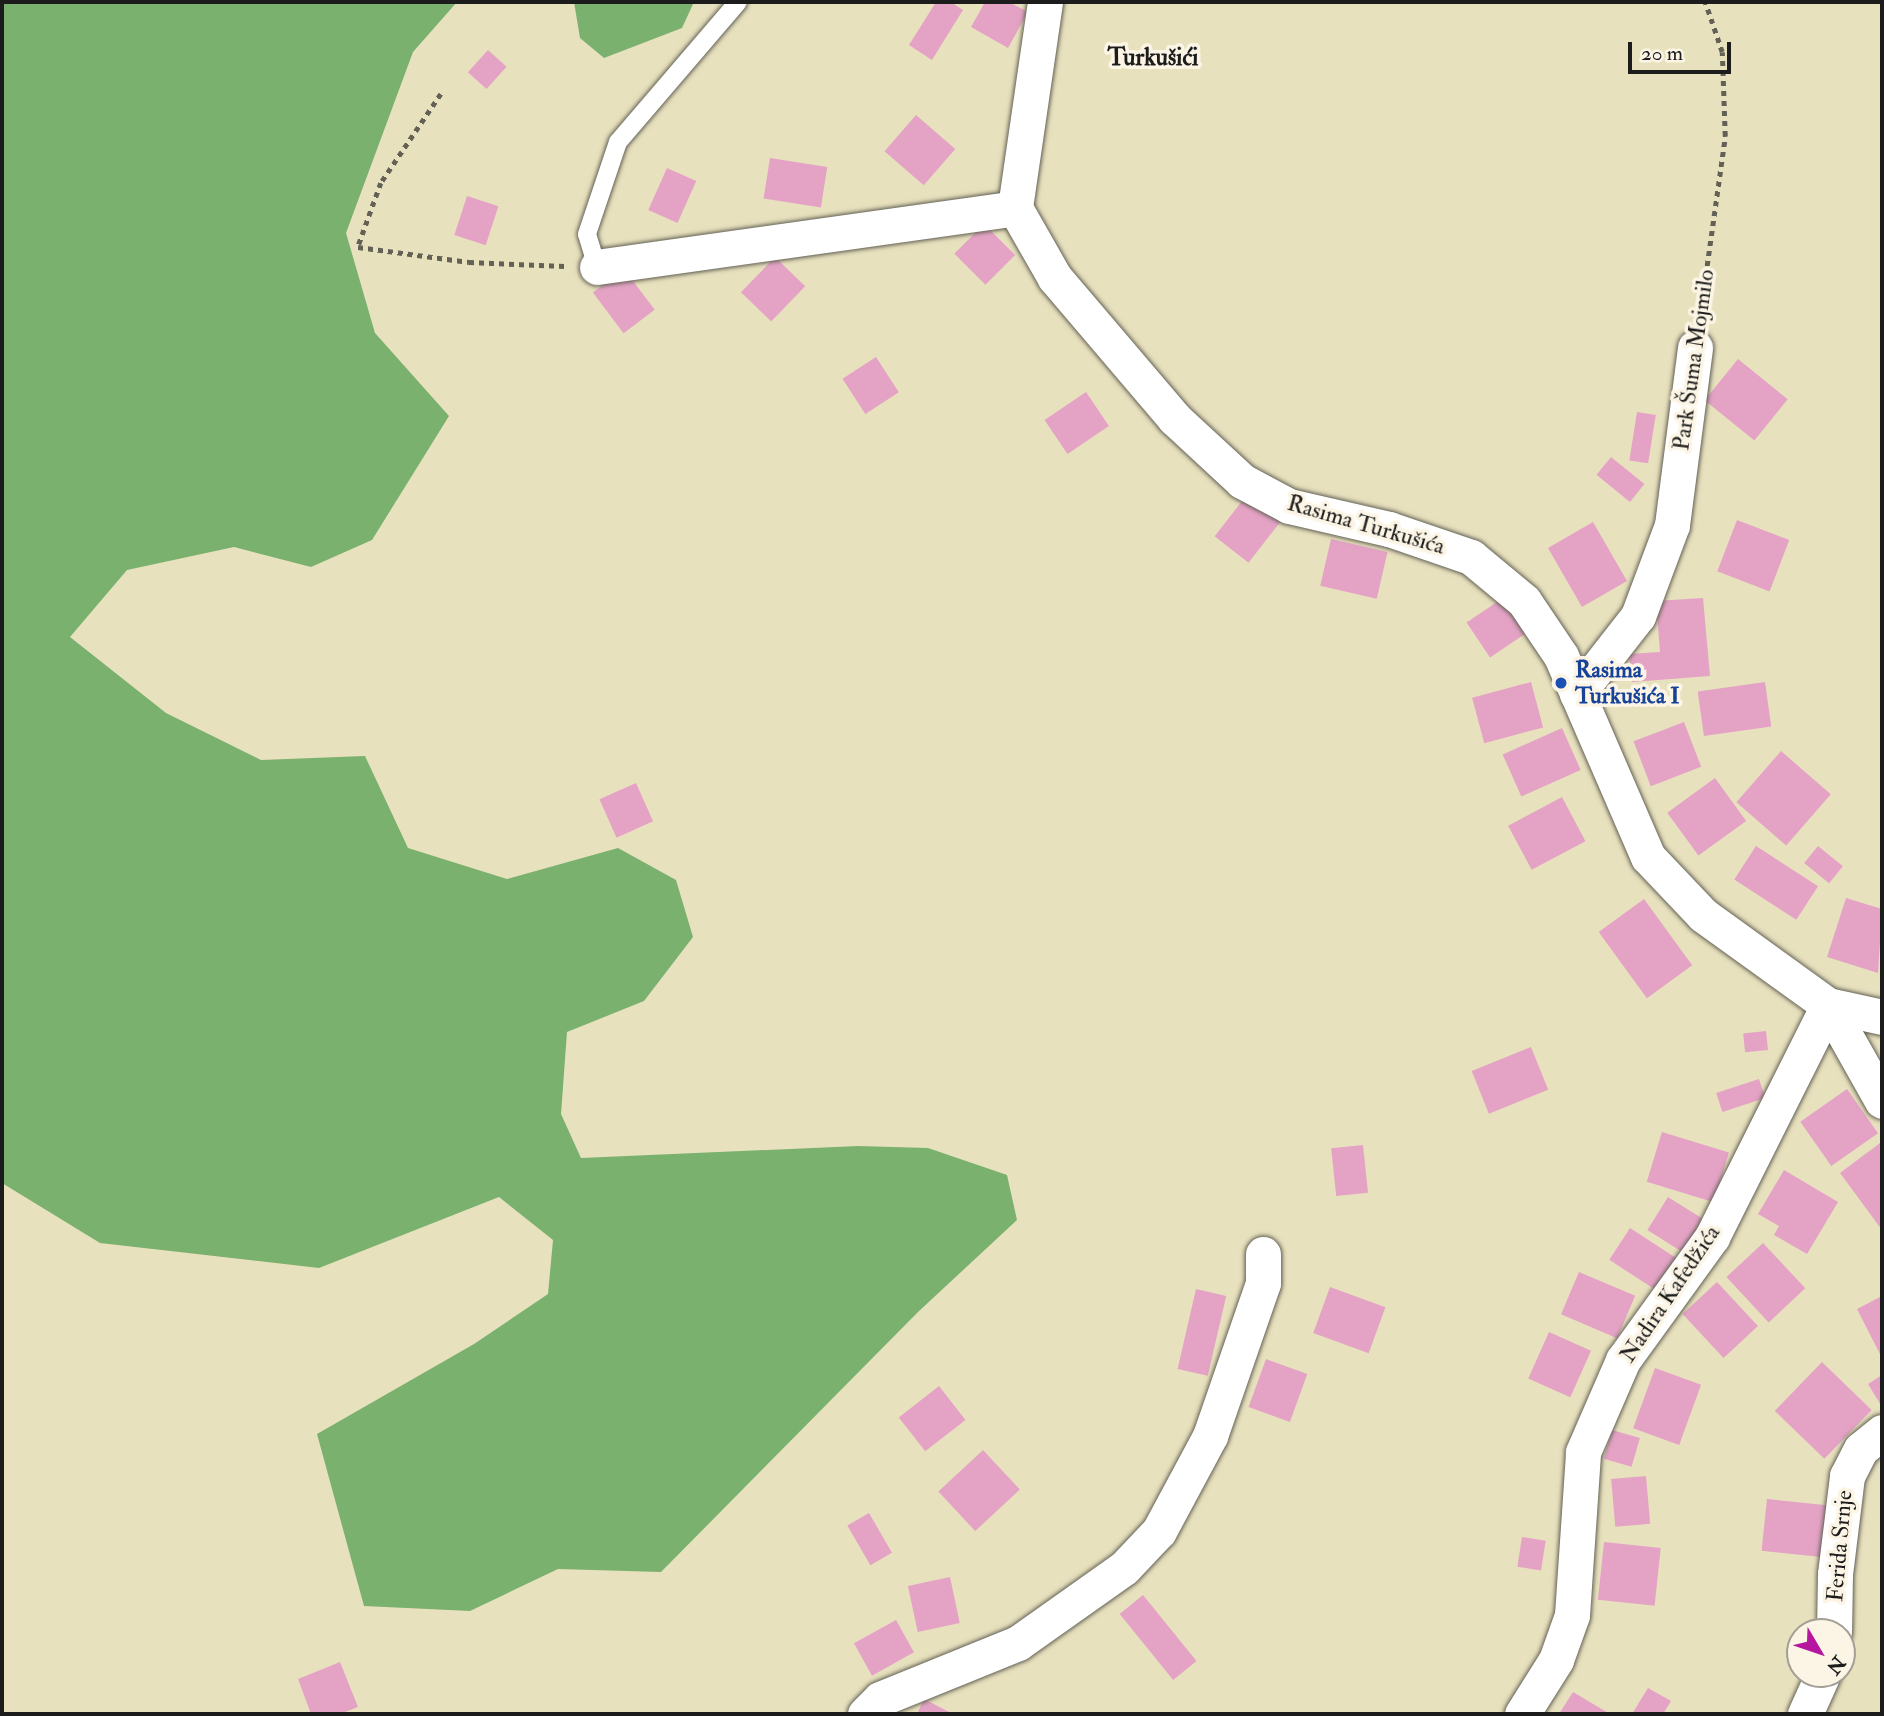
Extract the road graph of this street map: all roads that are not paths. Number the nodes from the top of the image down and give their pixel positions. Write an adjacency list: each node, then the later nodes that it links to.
1 (738, 2): 4 (lane)
2 (1045, 2): 3 (street)
3 (1015, 208): 4 (street); 6 (street, Rasima Turkušića)
4 (597, 267)
5 (1695, 347): 6 (street, Park Šuma Mojmilo)
6 (1577, 694): 7 (street, Rasima Turkušića)
7 (1828, 1005): 8 (street); 9 (street); 15 (street, Nadira Kafedžića)
8 (1882, 1017)
9 (1882, 1101)
10 (1263, 1254): 14 (street)
11 (1882, 1432): 12 (street, Ferida Srnje)
12 (1834, 1618)
13 (1817, 1688): 16 (street)
14 (865, 1714)
15 (1522, 1714)
16 (1805, 1714)

